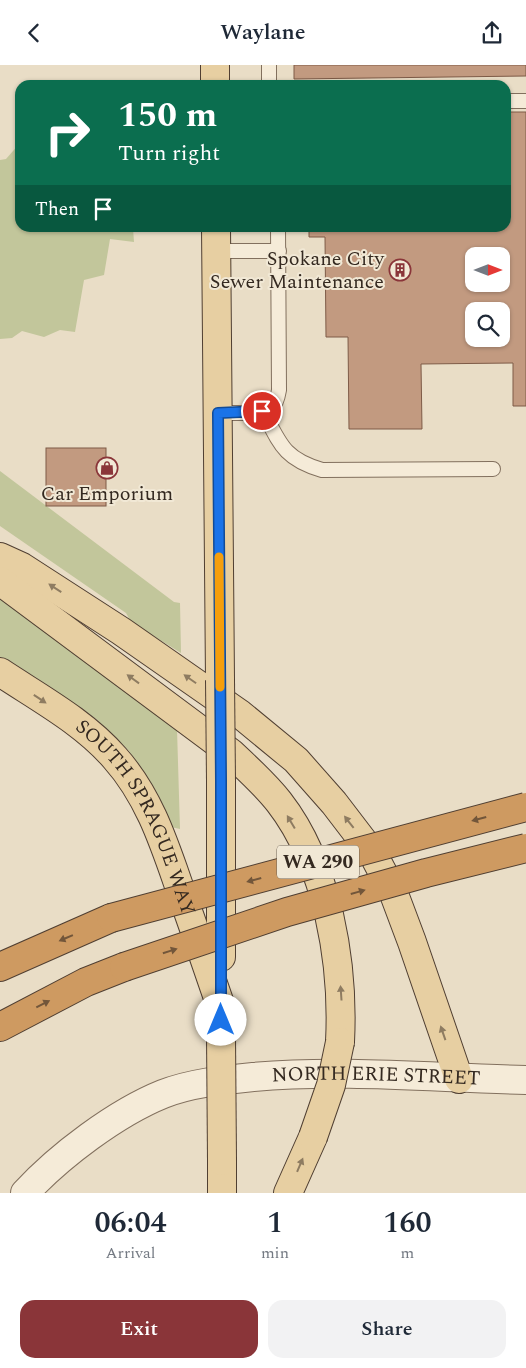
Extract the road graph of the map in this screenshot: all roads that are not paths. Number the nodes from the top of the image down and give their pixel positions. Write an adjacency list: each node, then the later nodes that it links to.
1 (215, 65): 3 (main road)
2 (268, 65): 4 (lane)
3 (215, 80)
4 (269, 80)
5 (511, 101): 6 (lane)
6 (526, 101)
7 (278, 232): 9 (lane)
8 (216, 239): 9 (lane); 11 (main road)
9 (278, 251): 10 (lane)
10 (262, 411): 11 (lane); 12 (lane)
11 (218, 413): 19 (main road, bridge)
12 (493, 469)
13 (0, 557): 21 (main road, one-way to 13)
14 (0, 581): 25 (main road, one-way to 14, bridge)
15 (0, 672): 19 (main road, SOUTH SPRAGUE WAY, one-way to 19)
16 (526, 807): 18 (highway, WA 290, one-way to 18, bridge)
17 (526, 848): 20 (highway, WA 290, one-way to 17, bridge)
18 (0, 967)
19 (220, 1004): 24 (main road, bridge)
20 (0, 1027)
21 (459, 1079): 22 (street, NORTH ERIE STREET); 23 (street, NORTH ERIE STREET)
22 (526, 1081)
23 (25, 1193)
24 (222, 1193)
25 (288, 1193)

